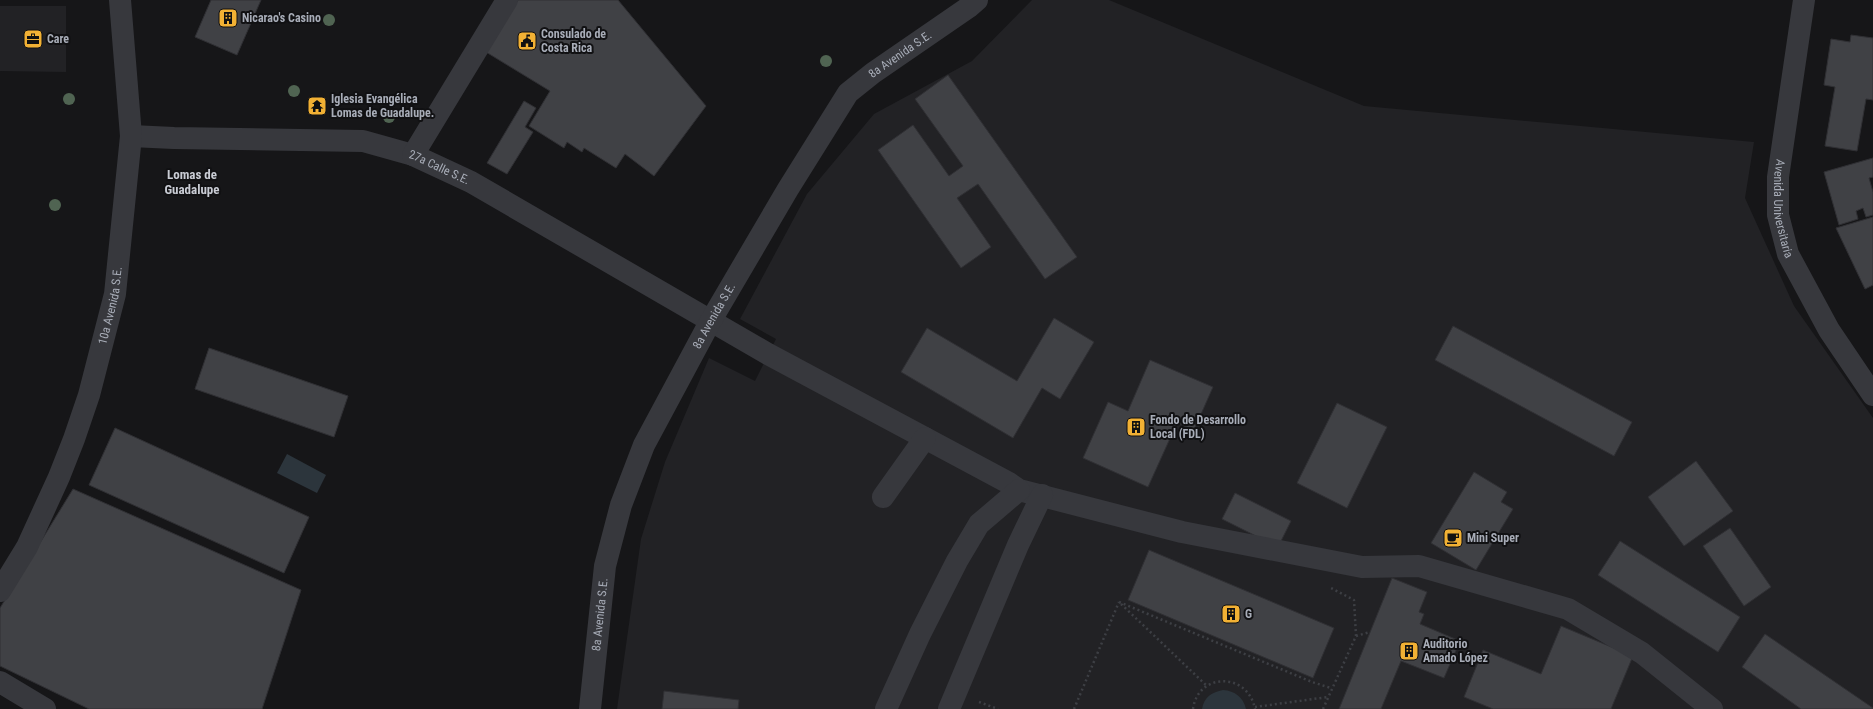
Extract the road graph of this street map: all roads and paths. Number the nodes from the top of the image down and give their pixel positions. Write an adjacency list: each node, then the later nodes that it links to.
1 (120, 0): 5 (street, 10a Avenida S.E.)
2 (507, 0): 6 (street)
3 (977, 0): 7 (street, 8a Avenida S.E.)
4 (1804, 0): 8 (street, Avenida Universitaria)
5 (131, 136): 6 (street, 27a Calle S.E.); 14 (street, 10a Avenida S.E.)
6 (413, 155): 7 (street, 27a Calle S.E.)
7 (710, 322): 9 (street, 27a Calle S.E.); 24 (street, 8a Avenida S.E.)
8 (1873, 395)
9 (925, 438): 10 (street, 27a Calle S.E.); 12 (street)
10 (1019, 490): 11 (street); 25 (street)
11 (1042, 495): 26 (street); 30 (street)
12 (883, 496)
13 (1326, 586): 17 (path)
14 (0, 591)
15 (1119, 602): 19 (path); 20 (path); 27 (path)
16 (1370, 632): 17 (path)
17 (1356, 636): 20 (path)
18 (0, 682): 23 (street)
19 (1207, 686): 22 (path); 28 (path)
20 (1331, 688): 21 (path)
21 (1328, 697): 22 (path); 29 (path)
22 (1255, 708)
23 (45, 709)
24 (590, 709)
25 (886, 709)
26 (949, 709)
27 (1074, 709)
28 (1193, 709)
29 (1323, 709)
30 (1712, 709)

